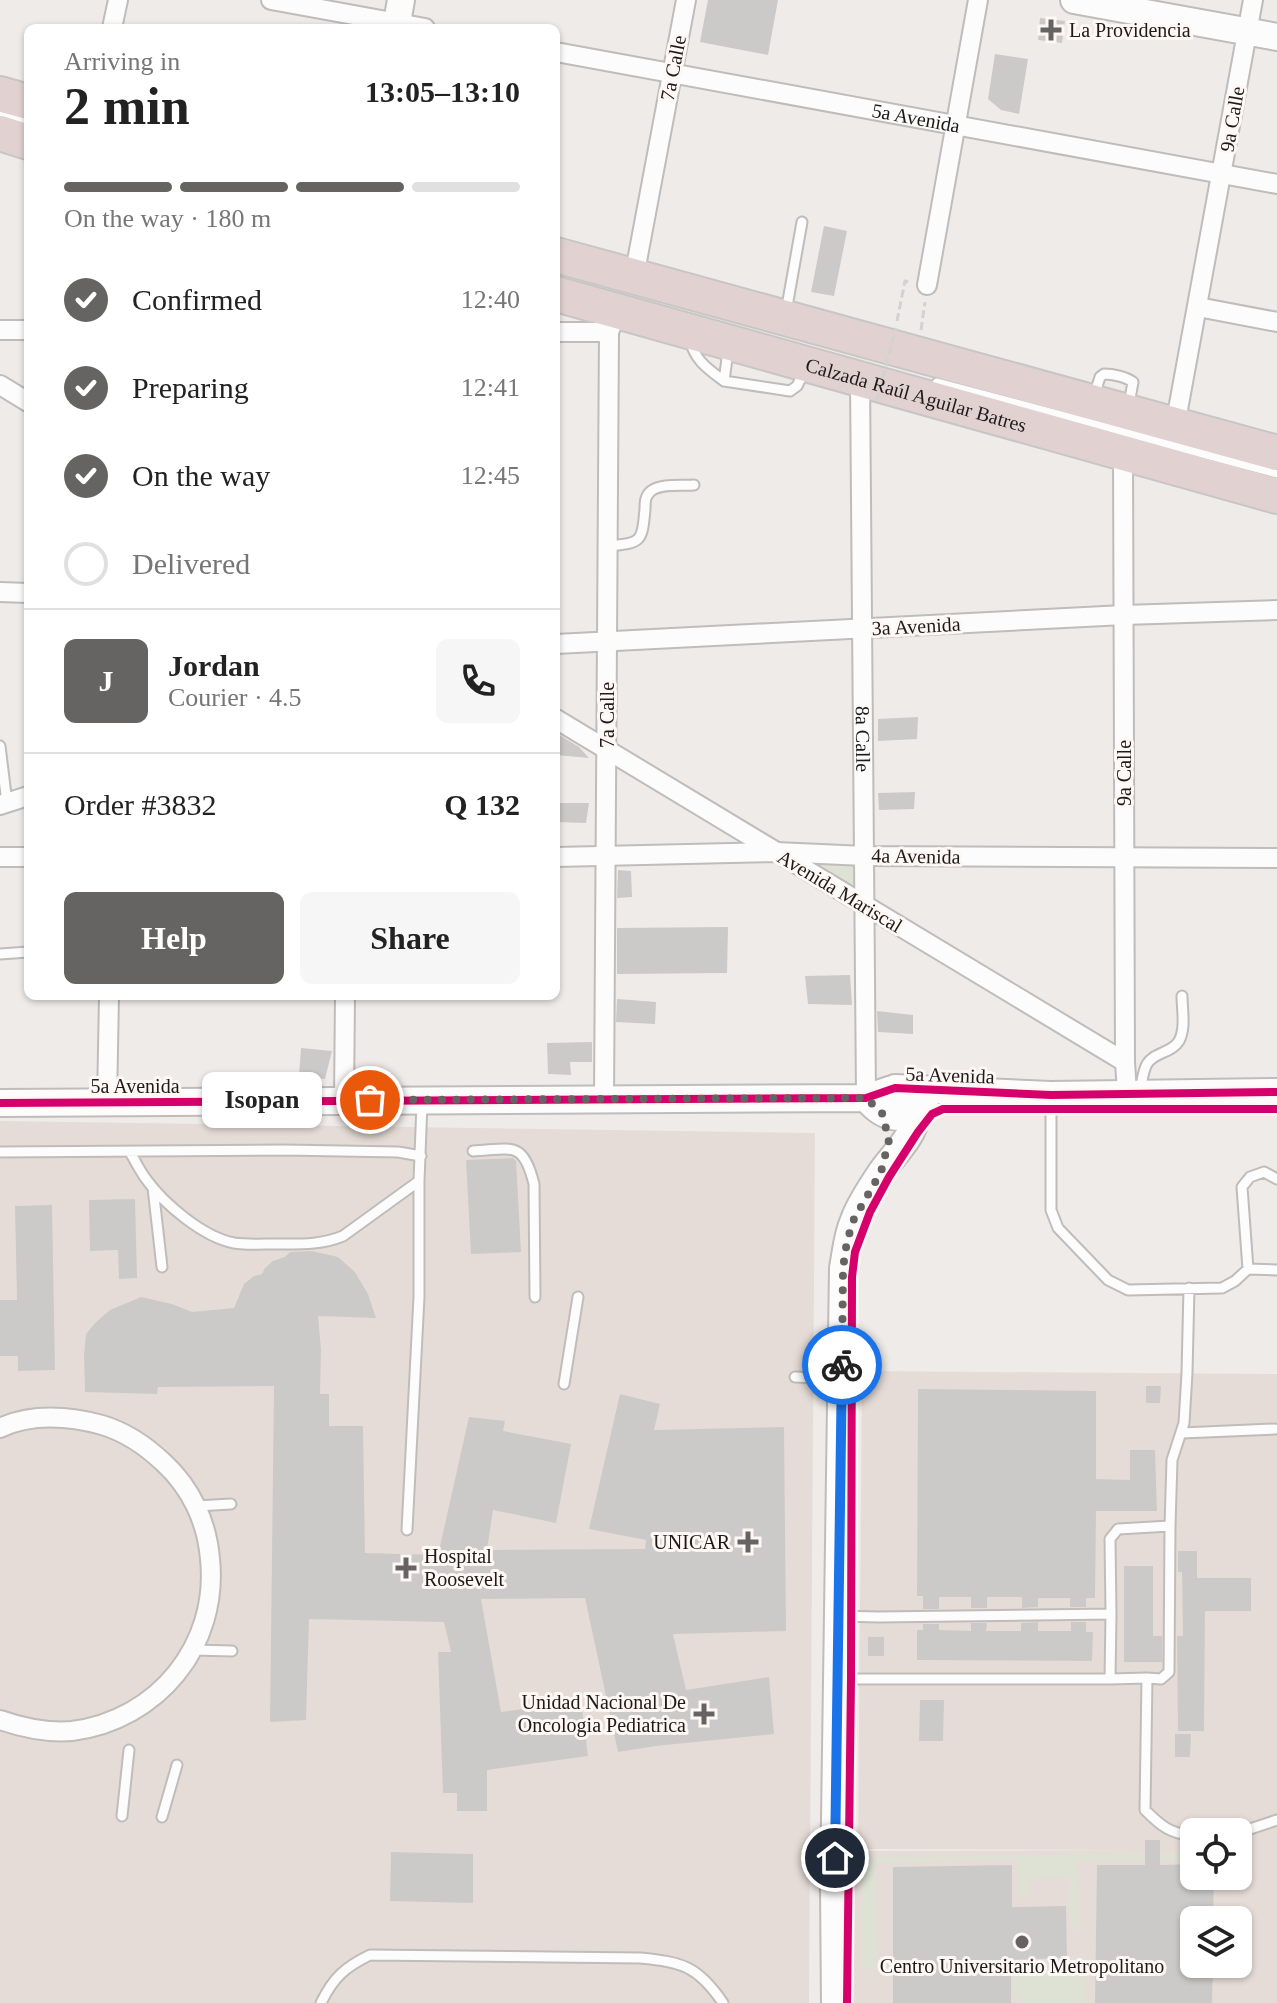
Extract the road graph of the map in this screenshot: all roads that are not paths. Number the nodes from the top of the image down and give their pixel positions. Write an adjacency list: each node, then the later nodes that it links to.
1 (118, 0): 8 (street)
2 (271, 0): 7 (street)
3 (686, 0): 12 (street, 7a Calle)
4 (978, 0): 17 (street)
5 (1074, 0): 9 (street)
6 (1253, 0): 9 (street, 9a Calle)
7 (398, 17)
8 (113, 24)
9 (1247, 32): 10 (street); 20 (street, 9a Calle)
10 (1277, 37)
11 (560, 53): 12 (street, 5a Avenida)
12 (672, 73): 17 (street, 5a Avenida); 24 (street, 7a Calle)
13 (0, 94): 14 (highway)
14 (24, 101)
15 (0, 113): 16 (lane)
16 (24, 120)
17 (954, 125): 20 (street, 5a Avenida); 25 (street)
18 (0, 133): 19 (highway)
19 (24, 141)
20 (1222, 174): 21 (street, 5a Avenida); 27 (street, 9a Calle)
21 (1277, 184)
22 (802, 222): 28 (lane)
23 (560, 256): 24 (highway, Calzada Raúl Aguilar Batres)
24 (634, 277): 28 (highway, Calzada Raúl Aguilar Batres)
25 (927, 285)
26 (560, 296): 29 (highway, Calzada Raúl Aguilar Batres)
27 (1198, 307): 30 (street); 42 (street, 9a Calle)
28 (785, 319): 37 (highway, Calzada Raúl Aguilar Batres)
29 (613, 321): 33 (street); 34 (highway, Calzada Raúl Aguilar Batres); 48 (street, 7a Calle)
30 (1277, 322)
31 (0, 330): 32 (street)
32 (24, 330)
33 (560, 331)
34 (689, 332): 35 (highway, Calzada Raúl Aguilar Batres); 38 (lane)
35 (730, 343): 36 (highway, Calzada Raúl Aguilar Batres); 38 (lane)
36 (806, 365): 38 (lane); 40 (highway, Calzada Raúl Aguilar Batres)
37 (924, 368): 42 (highway, Calzada Raúl Aguilar Batres); 45 (lane)
38 (724, 381)
39 (0, 385): 41 (street)
40 (869, 390): 44 (highway, Calzada Raúl Aguilar Batres); 53 (street, 8a Calle)
41 (24, 400)
42 (1175, 426): 43 (highway, Calzada Raúl Aguilar Batres)
43 (1277, 453)
44 (1123, 454): 47 (highway, Calzada Raúl Aguilar Batres); 52 (street, 9a Calle)
45 (1277, 473)
46 (694, 485): 48 (lane)
47 (1277, 496)
48 (608, 546): 54 (street, 7a Calle)
49 (0, 592): 50 (street)
50 (24, 593)
51 (1277, 610): 52 (street, 3a Avenida)
52 (1124, 615): 53 (street, 3a Avenida); 67 (street, 9a Calle)
53 (863, 629): 54 (street, 3a Avenida); 62 (street, 8a Calle)
54 (607, 642): 55 (street, 3a Avenida); 58 (street, 7a Calle)
55 (560, 644)
56 (560, 721): 58 (street, Avenida Mariscal)
57 (0, 746): 60 (lane)
58 (606, 749): 61 (street, Avenida Mariscal); 66 (street, 7a Calle)
59 (24, 797): 60 (street)
60 (4, 804)
61 (776, 852): 62 (street, 4a Avenida); 66 (street, 4a Avenida); 69 (street, Avenida Mariscal)
62 (865, 856): 67 (street, 4a Avenida); 69 (street, 8a Calle)
63 (0, 857): 64 (street)
64 (24, 857)
65 (560, 857): 66 (street, 4a Avenida)
66 (606, 857): 81 (street, 7a Calle)
67 (1125, 858): 68 (street, 4a Avenida); 75 (street, 9a Calle)
68 (1277, 858)
69 (865, 906): 75 (street, Avenida Mariscal); 86 (street, 8a Calle)
70 (24, 952): 71 (lane)
71 (0, 954)
72 (1182, 996): 79 (lane)
73 (109, 1000): 84 (street)
74 (345, 1000): 82 (street)
75 (1125, 1062): 79 (street, 9a Calle)
76 (895, 1088): 77 (street, 5a Avenida); 86 (street, 5a Avenida); 87 (street)
77 (944, 1091): 80 (street, 5a Avenida); 87 (street, 5a Avenida)
78 (1277, 1092): 79 (street, 5a Avenida)
79 (1133, 1093): 80 (street, 5a Avenida)
80 (1051, 1095): 99 (lane)
81 (604, 1099): 83 (street, 5a Avenida); 86 (street, 5a Avenida)
82 (344, 1100): 83 (street, 5a Avenida); 84 (street, 5a Avenida)
83 (422, 1100): 91 (lane)
84 (107, 1102): 85 (street, 5a Avenida)
85 (0, 1103)
86 (874, 1106): 87 (street, 5a Avenida); 92 (street, 8a Calle)
87 (914, 1113): 92 (street, 8a Calle)
88 (473, 1151): 100 (lane)
89 (0, 1152): 90 (lane)
90 (130, 1152): 91 (lane); 95 (lane)
91 (421, 1156): 94 (lane)
92 (881, 1172): 103 (street, 8a Calle)
93 (1277, 1179): 97 (lane)
94 (419, 1181): 95 (lane); 111 (lane)
95 (153, 1188): 96 (lane)
96 (162, 1267)
97 (1248, 1269): 98 (lane); 99 (lane)
98 (1277, 1270)
99 (1189, 1288): 107 (lane)
100 (535, 1297)
101 (578, 1297): 104 (lane)
102 (795, 1377): 103 (lane)
103 (841, 1380): 113 (street, 8a Calle)
104 (564, 1384)
105 (0, 1428): 109 (street)
106 (1275, 1429): 107 (lane)
107 (1182, 1433): 110 (lane)
108 (231, 1504): 109 (lane)
109 (196, 1506): 114 (street)
110 (1170, 1526): 112 (lane); 116 (lane)
111 (407, 1530)
112 (1111, 1614): 113 (lane); 118 (lane)
113 (838, 1616): 117 (street, 8a Calle)
114 (193, 1650): 115 (lane); 119 (street)
115 (232, 1651)
116 (1147, 1678): 118 (lane); 126 (lane)
117 (838, 1679): 118 (lane); 129 (street, 8a Calle)
118 (1110, 1679)
119 (0, 1720)
120 (129, 1750): 122 (lane)
121 (177, 1765): 123 (lane)
122 (122, 1816)
123 (162, 1817)
124 (1277, 1820): 125 (lane)
125 (1252, 1828)
126 (1180, 1834)
127 (321, 2003): 128 (lane)
128 (723, 2003)
129 (835, 2003)

